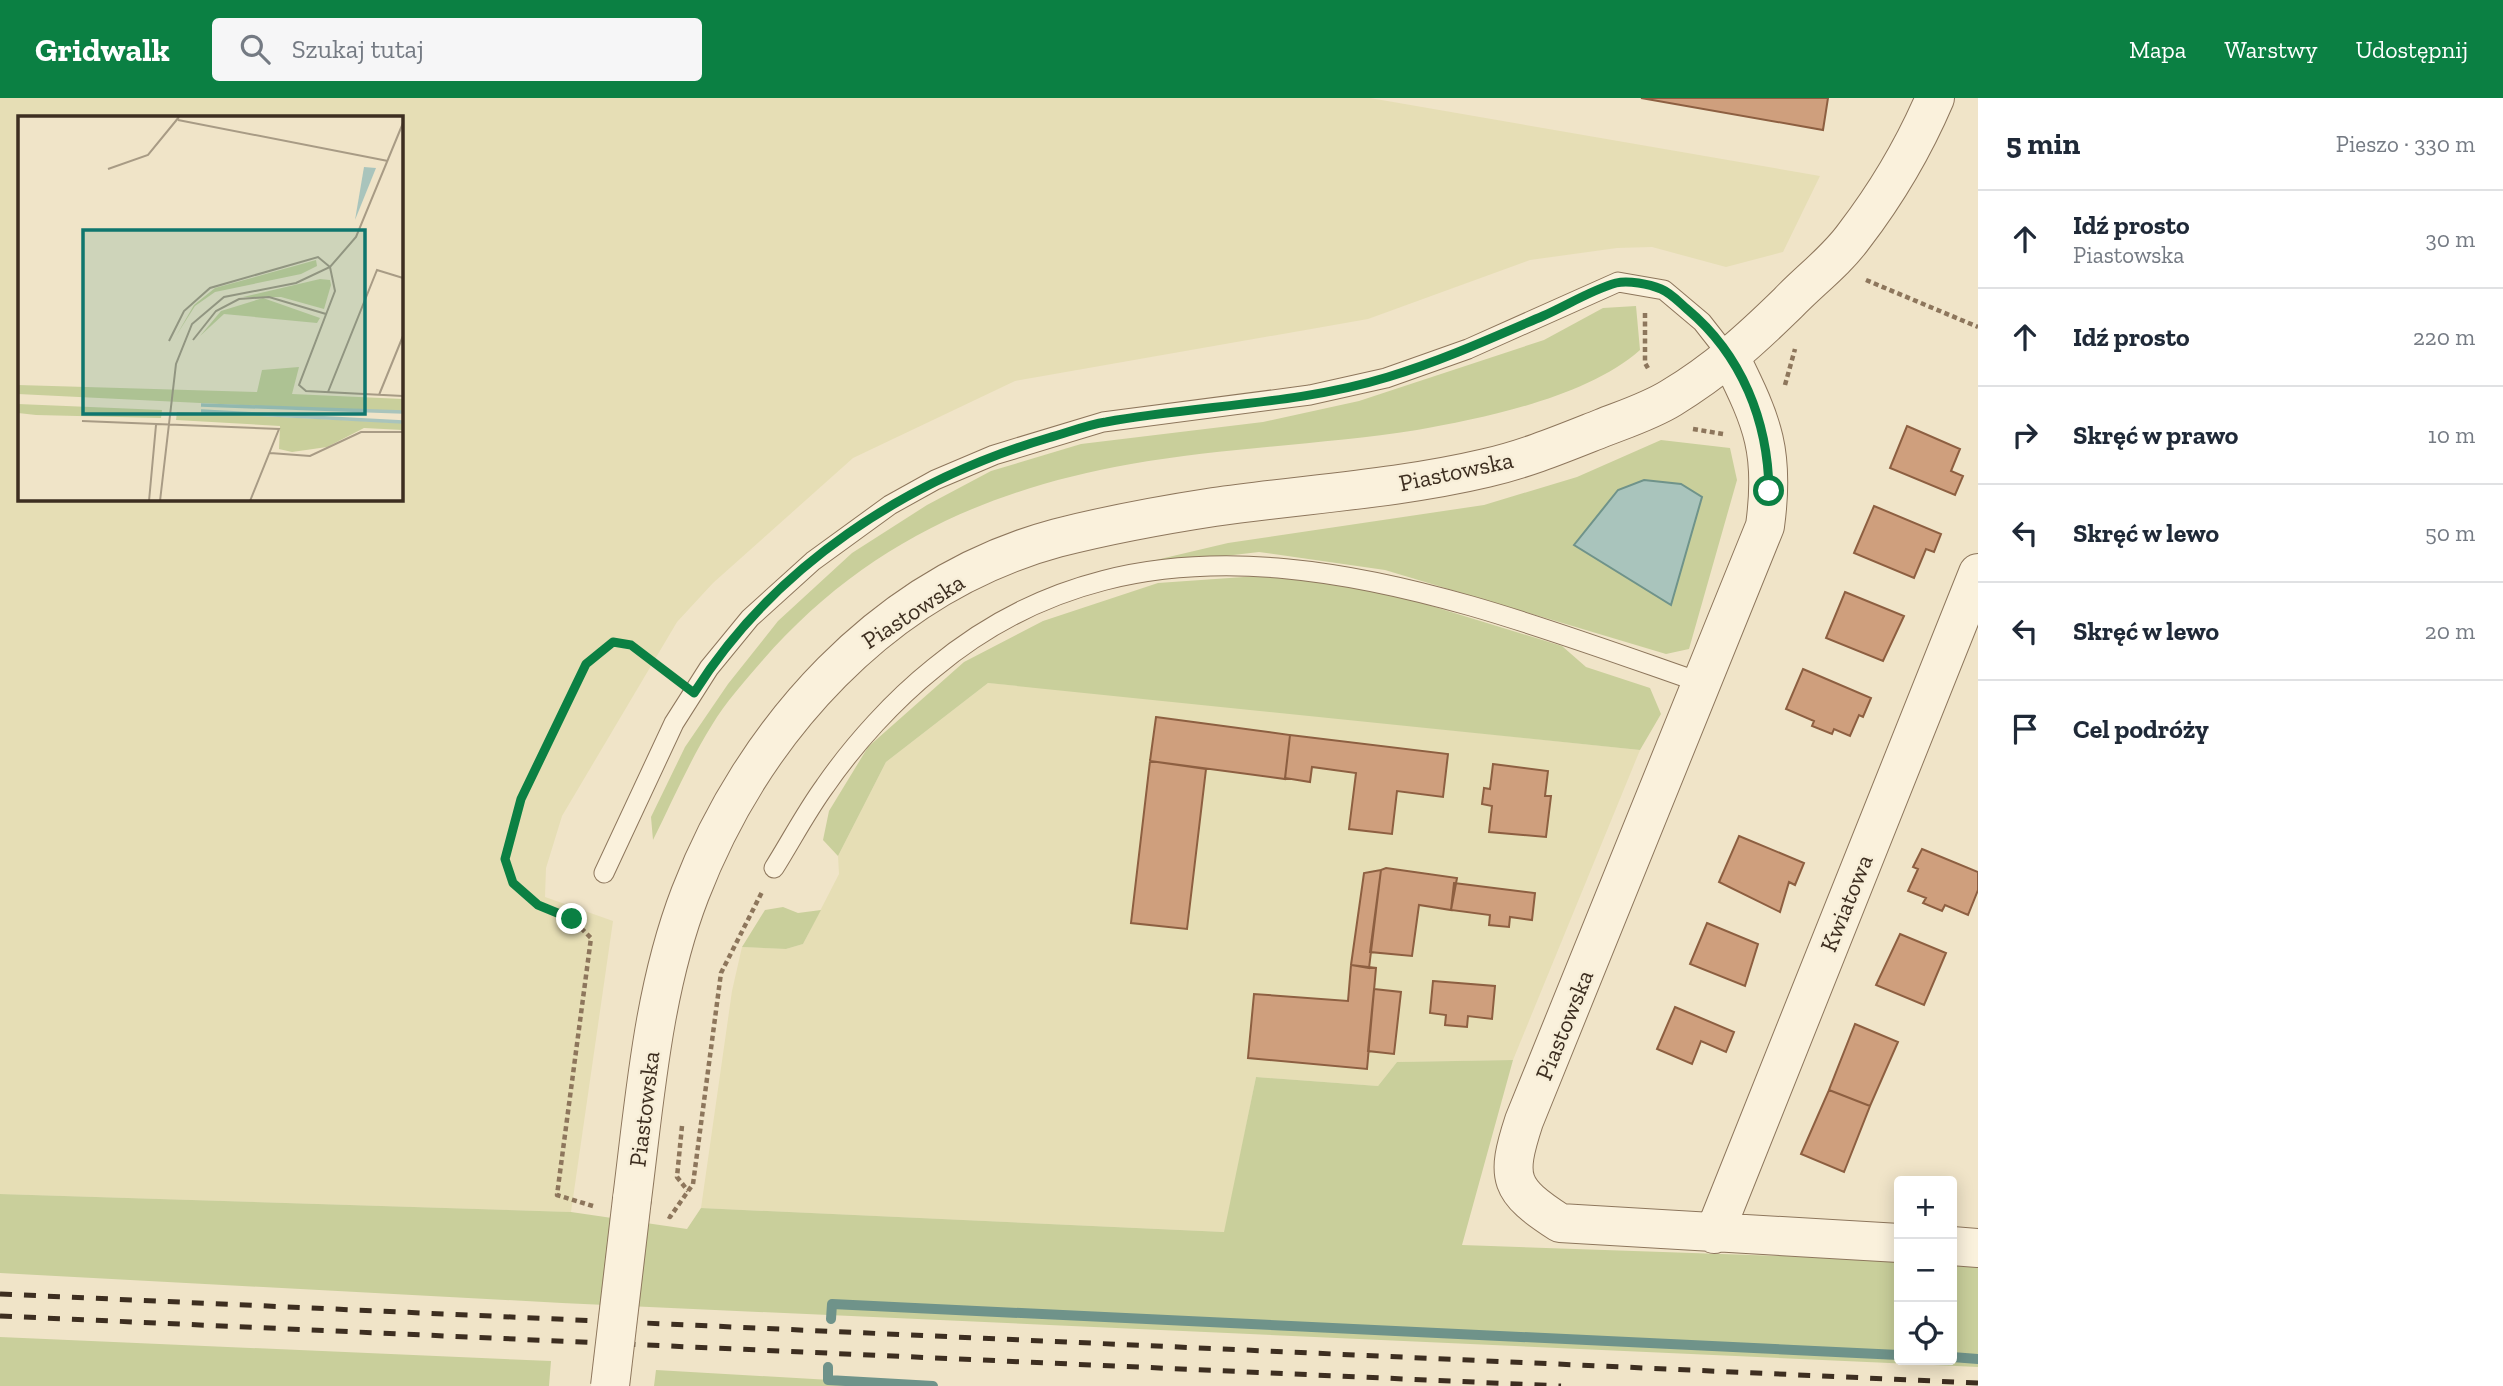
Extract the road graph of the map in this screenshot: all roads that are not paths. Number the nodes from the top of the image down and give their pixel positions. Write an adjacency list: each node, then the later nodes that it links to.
1 (1935, 98): 2 (street, Piastowska)
2 (1731, 359): 4 (street, Piastowska); 6 (lane); 11 (street, Piastowska, bridge)
3 (1978, 573): 7 (street, Kwiatowa)
4 (1702, 683): 5 (lane); 7 (street, Piastowska)
5 (774, 868)
6 (604, 873)
7 (1714, 1234): 8 (street)
8 (1894, 1243)
9 (1957, 1246): 10 (street)
10 (1978, 1248)
11 (610, 1386)

